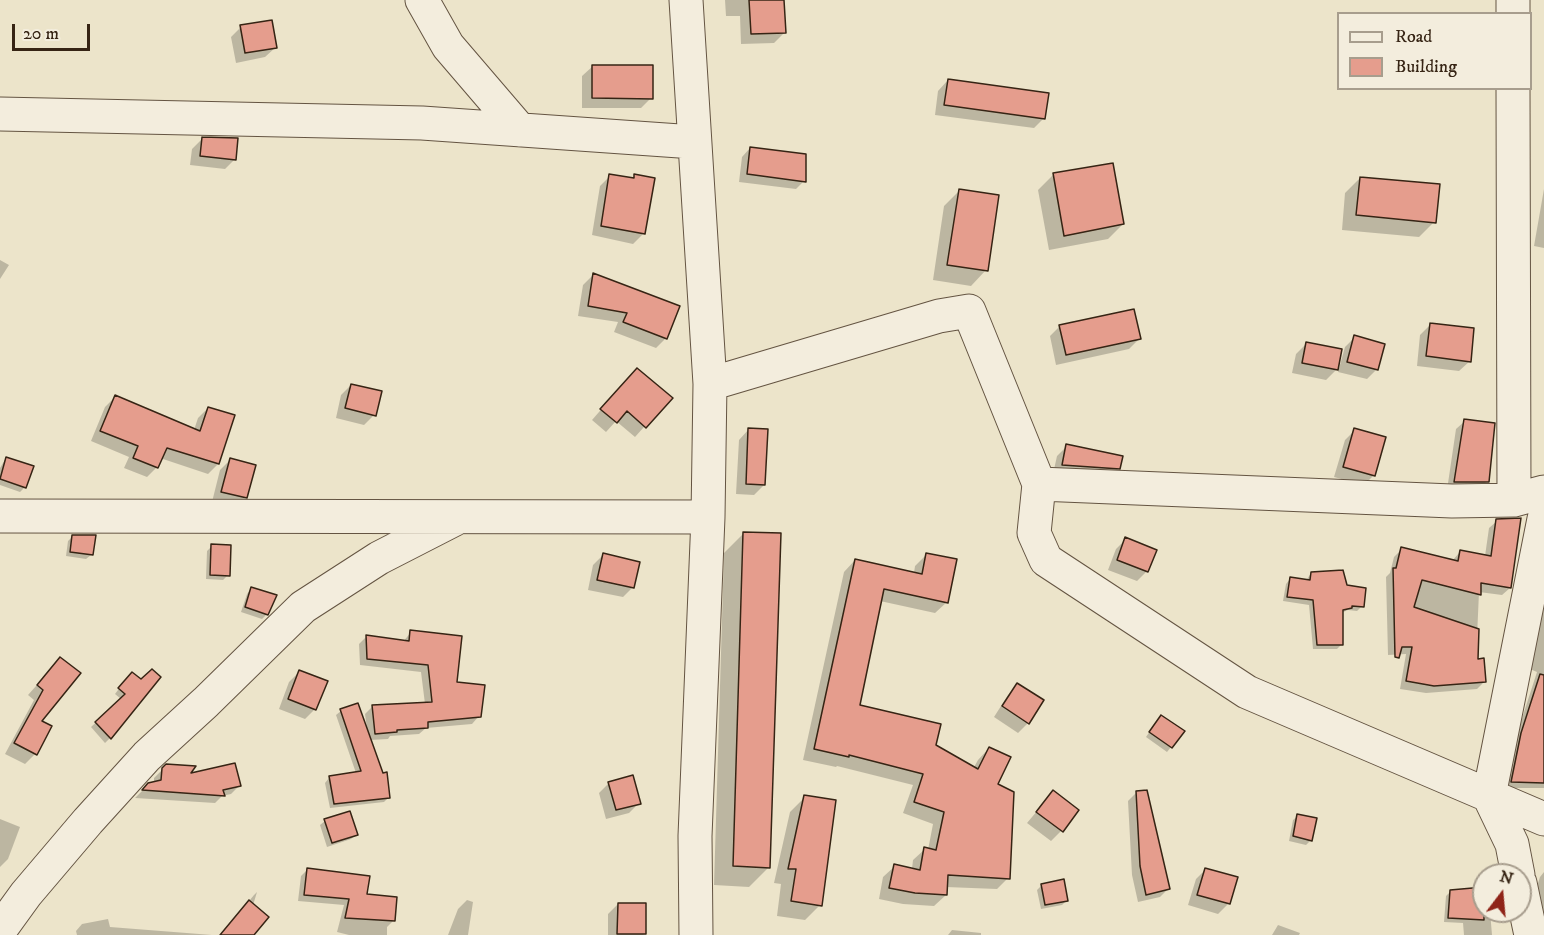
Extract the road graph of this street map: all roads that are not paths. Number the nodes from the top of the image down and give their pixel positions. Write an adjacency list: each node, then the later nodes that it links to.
1 (422, 0): 5 (street)
2 (686, 0): 6 (street)
3 (1513, 90): 9 (street)
4 (0, 114): 5 (street)
5 (520, 130): 6 (street)
6 (694, 142): 7 (street)
7 (710, 384): 8 (street); 12 (street)
8 (1039, 484): 9 (street); 14 (street)
9 (1529, 496)
10 (462, 515): 11 (street); 12 (street); 17 (street)
11 (0, 516)
12 (708, 517): 18 (street)
13 (1544, 519): 14 (street)
14 (1489, 796): 15 (street); 16 (street)
15 (1544, 819)
16 (1516, 863)
17 (0, 930)
18 (696, 935)

